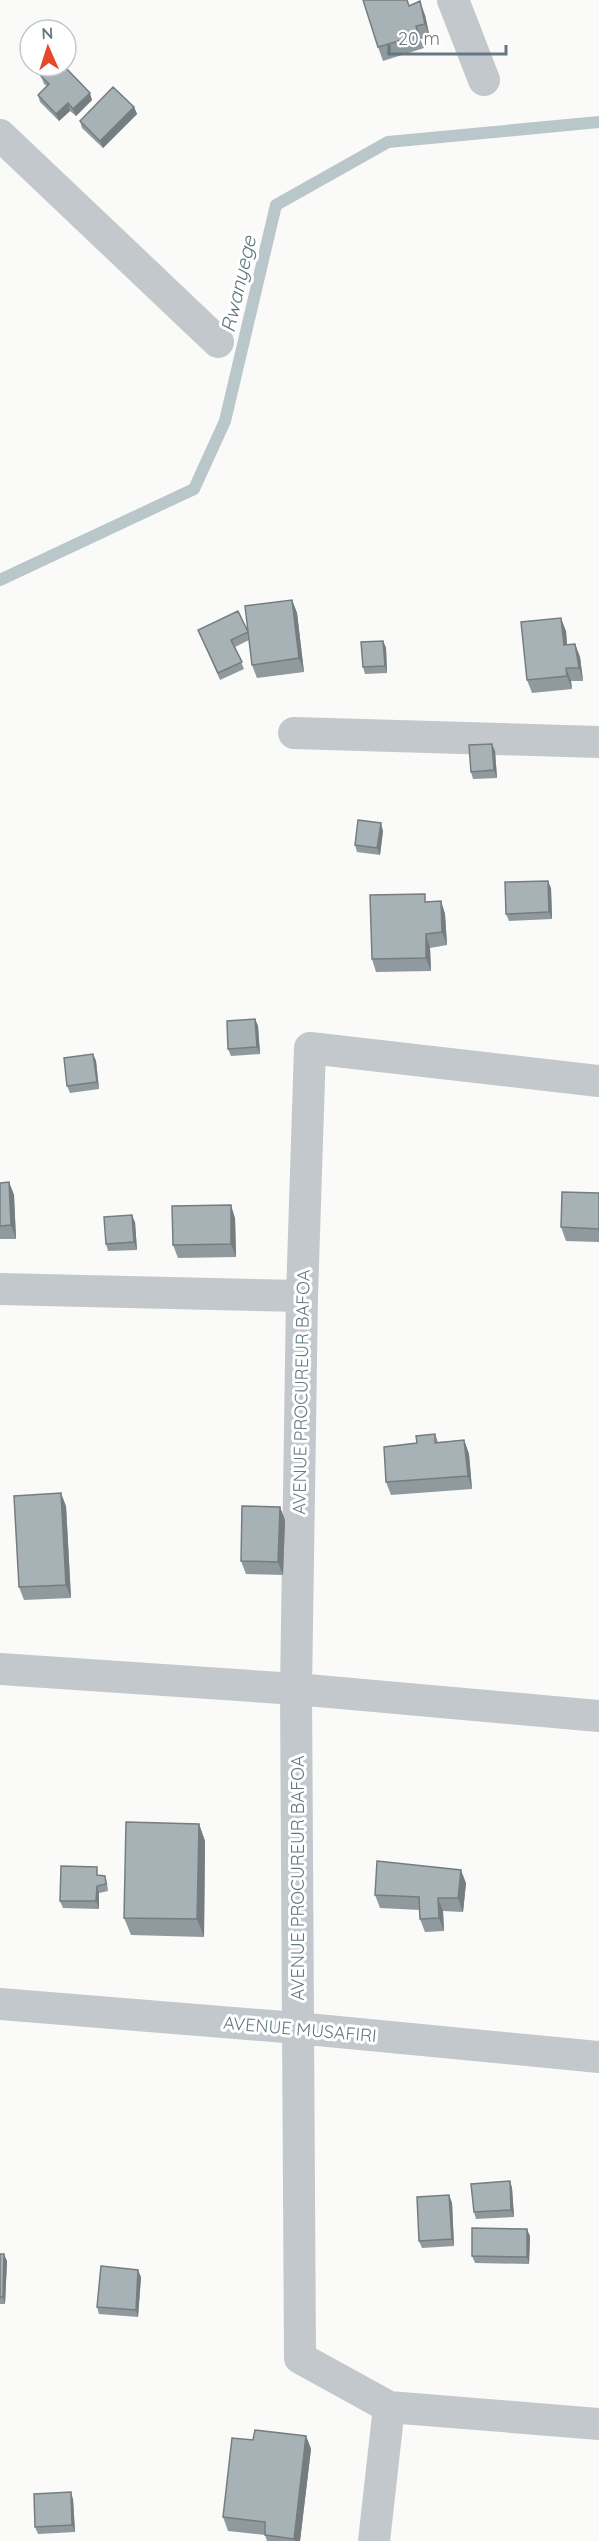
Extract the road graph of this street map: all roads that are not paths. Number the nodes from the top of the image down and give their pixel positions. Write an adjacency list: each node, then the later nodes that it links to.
1 (453, 0): 2 (street)
2 (484, 80)
3 (0, 135): 4 (street)
4 (218, 342)
5 (294, 733): 6 (street)
6 (599, 742)
7 (599, 1082): 9 (street, AVENUE PROCUREUR BAFOA)
8 (0, 1289): 9 (street)
9 (302, 1296): 11 (street, AVENUE PROCUREUR BAFOA)
10 (0, 1669): 11 (street)
11 (296, 1689): 12 (street); 14 (street, AVENUE PROCUREUR BAFOA)
12 (599, 1716)
13 (0, 2004): 14 (street, AVENUE MUSAFIRI)
14 (297, 2028): 15 (street, AVENUE MUSAFIRI); 16 (street, AVENUE PROCUREUR BAFOA)
15 (599, 2057)
16 (389, 2407): 17 (street); 18 (street)
17 (599, 2424)
18 (374, 2541)

